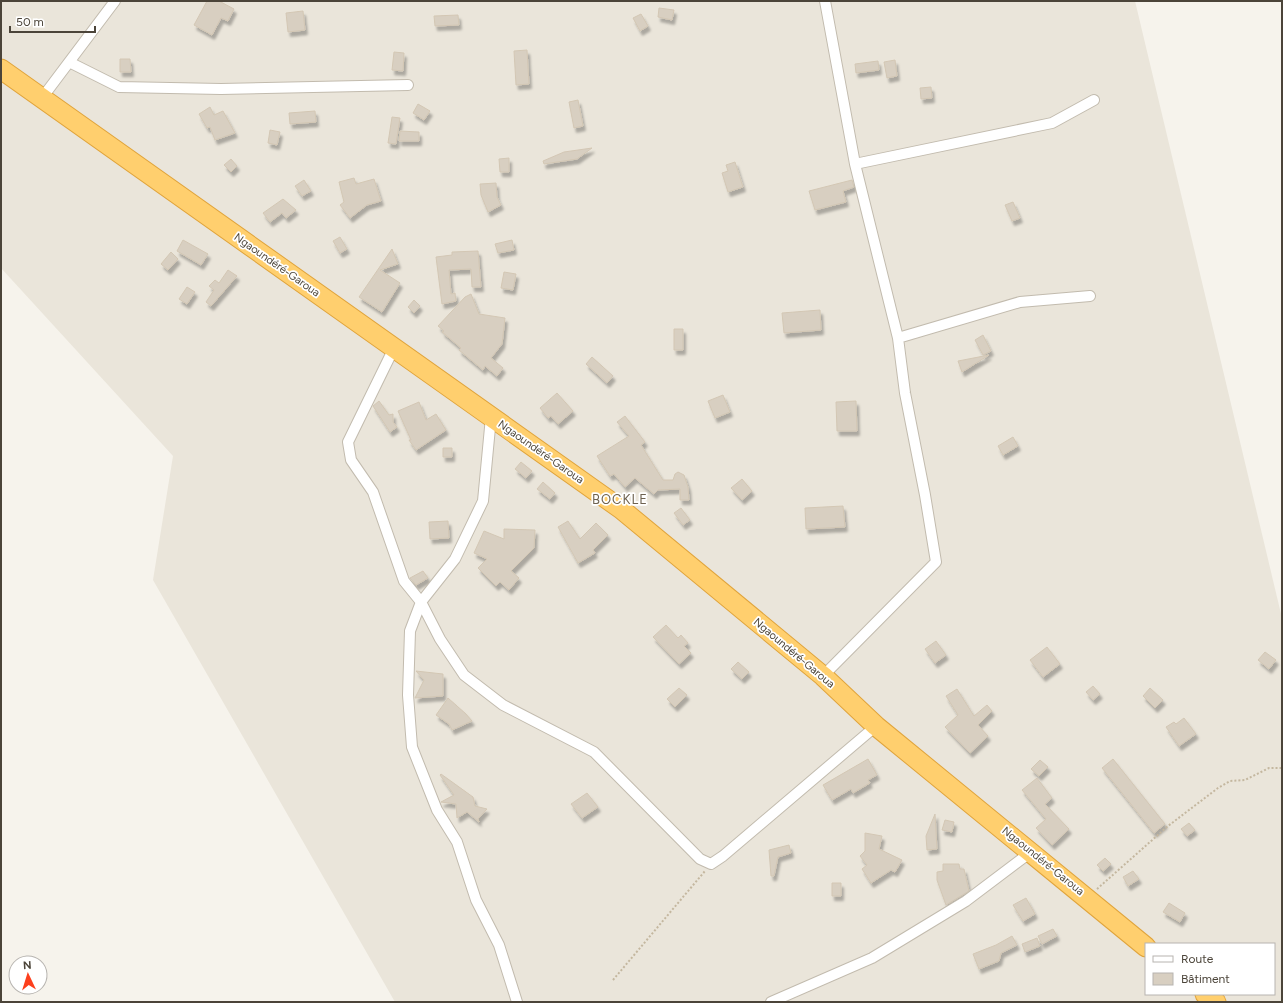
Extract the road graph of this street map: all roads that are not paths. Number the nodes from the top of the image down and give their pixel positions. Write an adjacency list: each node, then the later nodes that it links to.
1 (115, 1): 3 (street)
2 (825, 1): 8 (street)
3 (69, 62): 5 (street); 6 (street)
4 (1, 69): 6 (highway, Ngaoundéré-Garoua)
5 (408, 85)
6 (42, 98): 11 (highway, Ngaoundéré-Garoua)
7 (1094, 100): 8 (street)
8 (855, 164): 10 (street)
9 (1090, 296): 10 (street)
10 (898, 338): 14 (street)
11 (394, 348): 12 (highway, Ngaoundéré-Garoua); 13 (street)
12 (491, 417): 13 (street); 14 (highway, Ngaoundéré-Garoua)
13 (421, 602): 15 (street); 19 (street)
14 (823, 676): 15 (highway, Ngaoundéré-Garoua)
15 (876, 726): 16 (highway, Ngaoundéré-Garoua)
16 (1031, 852): 17 (highway, Ngaoundéré-Garoua); 20 (street)
17 (1145, 945)
18 (1206, 995): 21 (highway)
19 (517, 1002)
20 (771, 1002)
21 (1216, 1002)

